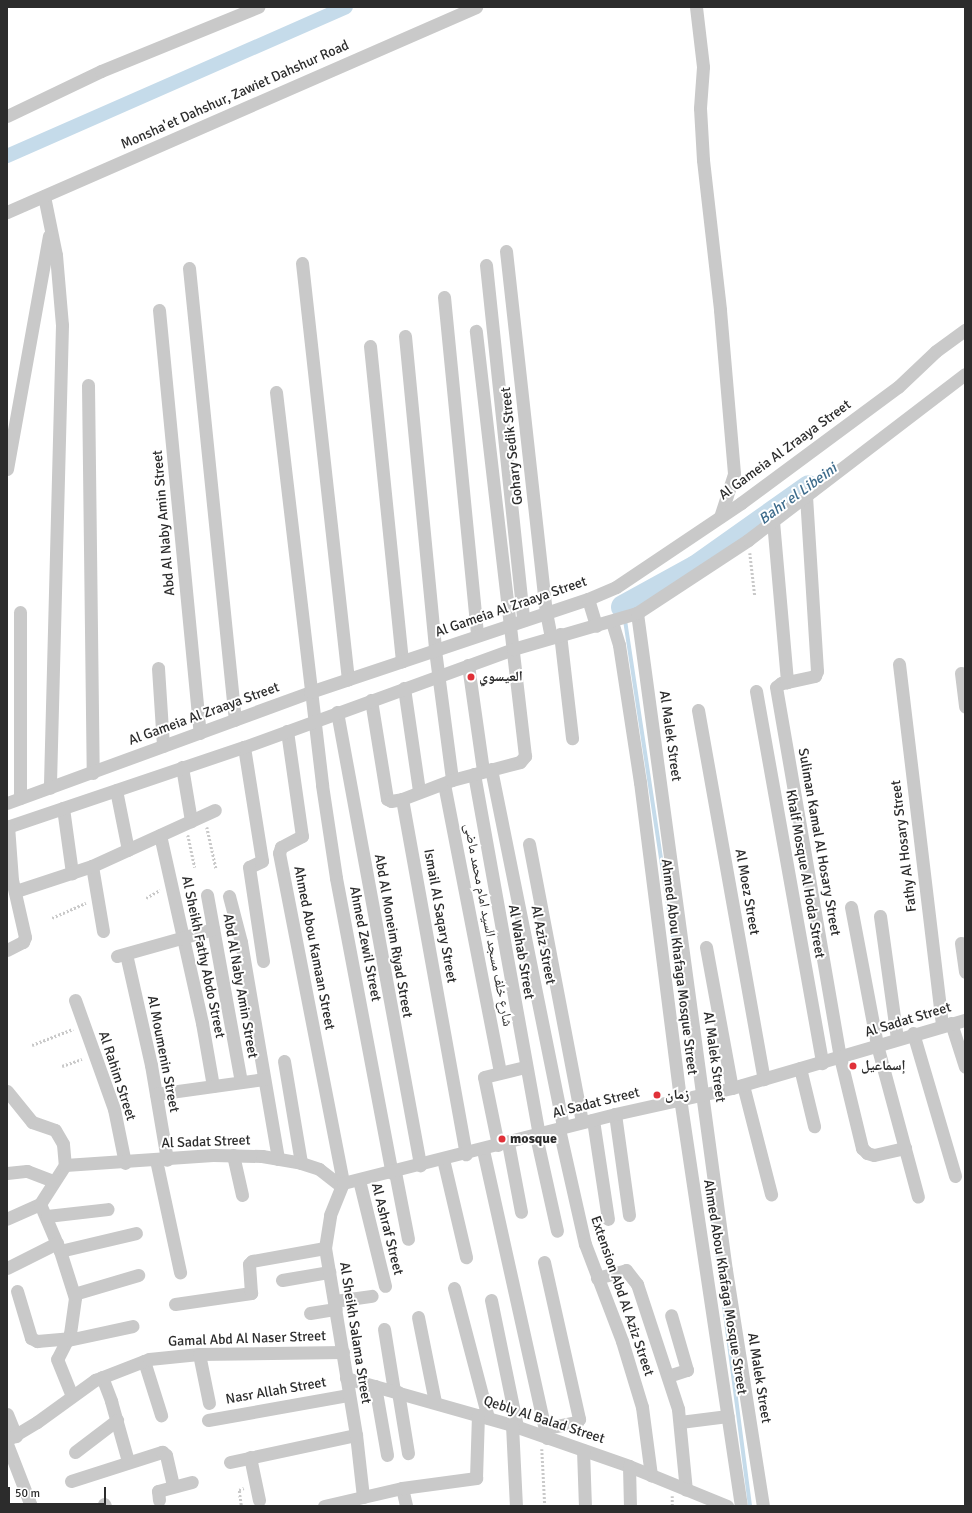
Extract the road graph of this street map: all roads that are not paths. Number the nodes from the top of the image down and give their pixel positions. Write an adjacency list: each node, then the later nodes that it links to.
1 (258, 7): 4 (street)
2 (476, 7): 5 (street, Monsha'et Dahshur, Zawiet Dahshur Road)
3 (696, 7): 24 (street)
4 (7, 116)
5 (44, 196): 6 (street, Monsha'et Dahshur, Zawiet Dahshur Road); 7 (street)
6 (7, 212)
7 (51, 227): 21 (street); 64 (street)
8 (506, 251): 28 (street, Gohary Sedik Street)
9 (302, 263): 44 (street)
10 (486, 265): 30 (street)
11 (189, 268): 53 (street)
12 (444, 296): 34 (street)
13 (159, 310): 56 (street, Abd Al Naby Amin Street)
14 (965, 330): 24 (street, Al Gameia Al Zraaya Street)
15 (476, 331): 32 (street)
16 (405, 336): 37 (street, شارع خلف مسجد السيد امام محمد ماضى)
17 (370, 346): 38 (street)
18 (965, 374): 23 (street)
19 (88, 385): 62 (street)
20 (276, 392): 48 (street, Ahmed Zewil Street)
21 (8, 455): 22 (street)
22 (7, 469)
23 (806, 496): 25 (street); 45 (street)
24 (720, 517): 26 (street, Al Gameia Al Zraaya Street)
25 (773, 521): 29 (street); 45 (street)
26 (588, 599): 28 (street, Al Gameia Al Zraaya Street); 33 (street)
27 (20, 612): 67 (street)
28 (546, 612): 30 (street, Al Gameia Al Zraaya Street); 35 (street, Gohary Sedik Street)
29 (637, 613): 31 (street); 112 (street, Al Malek Street)
30 (523, 620): 32 (street, Al Gameia Al Zraaya Street)
31 (612, 622): 33 (street); 113 (street, Ahmed Abou Khafaga Mosque Street)
32 (510, 624): 34 (street, Al Gameia Al Zraaya Street); 36 (street)
33 (596, 626): 35 (street)
34 (477, 635): 37 (street, Al Gameia Al Zraaya Street)
35 (556, 636): 36 (street); 57 (street, Gohary Sedik Street)
36 (513, 648): 40 (street); 61 (street)
37 (435, 650): 38 (street, Al Gameia Al Zraaya Street); 43 (street, شارع خلف مسجد السيد امام محمد ماضى)
38 (402, 661): 44 (street, Al Gameia Al Zraaya Street)
39 (899, 664): 94 (street, Fathy Al Hosary Street)
40 (468, 665): 43 (street); 61 (street, Al Aziz Street)
41 (158, 668): 58 (street)
42 (961, 673): 50 (street)
43 (438, 675): 46 (street); 63 (street, شارع خلف مسجد السيد امام محمد ماضى)
44 (348, 679): 48 (street, Al Gameia Al Zraaya Street)
45 (787, 682): 98 (street, Suliman Kamal Al Hosary Street)
46 (404, 688): 49 (street); 66 (street)
47 (756, 691): 100 (street, Khalf Mosque Al Hoda Street)
48 (310, 692): 53 (street, Al Gameia Al Zraaya Street); 54 (street, Ahmed Zewil Street)
49 (372, 700): 52 (street); 68 (street)
50 (965, 708)
51 (698, 710): 106 (street, Al Moez Street)
52 (337, 712): 54 (street); 131 (street, Abd Al Moneim Riyad Street)
53 (235, 720): 56 (street, Al Gameia Al Zraaya Street)
54 (316, 721): 55 (street); 132 (street, Ahmed Zewil Street)
55 (287, 731): 59 (street); 136 (street, Ahmed Abou Kamaan Street)
56 (200, 733): 58 (street, Al Gameia Al Zraaya Street)
57 (572, 738)
58 (163, 746): 62 (street, Al Gameia Al Zraaya Street)
59 (244, 747): 60 (street); 90 (street)
60 (182, 767): 65 (street); 72 (street)
61 (483, 771): 63 (street); 101 (street, Al Wahab Street); 118 (street, Al Aziz Street)
62 (93, 772): 64 (street, Al Gameia Al Zraaya Street)
63 (448, 782): 66 (street); 104 (street, شارع خلف مسجد السيد امام محمد ماضى)
64 (50, 788): 67 (street, Al Gameia Al Zraaya Street)
65 (116, 790): 70 (street); 76 (street)
66 (419, 791): 68 (street)
67 (20, 798): 69 (street, Al Gameia Al Zraaya Street)
68 (402, 799): 123 (street, Ismail Al Saqary Street)
69 (7, 803)
70 (63, 808): 73 (street); 78 (street)
71 (210, 813): 72 (street)
72 (188, 822): 74 (street)
73 (8, 826): 81 (street)
74 (160, 835): 76 (street); 86 (street, Al Sheikh Fathy Abdo Street)
75 (529, 844): 116 (street)
76 (128, 850): 77 (street)
77 (92, 866): 78 (street); 85 (street)
78 (72, 873): 81 (street)
79 (207, 895): 84 (street, Abd Al Naby Amin Street)
80 (229, 896): 105 (street)
81 (14, 898): 89 (street)
82 (851, 907): 97 (street)
83 (880, 916): 96 (street)
84 (213, 929): 86 (street); 107 (street, Abd Al Naby Amin Street)
85 (104, 931)
86 (183, 938): 108 (street, Al Sheikh Fathy Abdo Street); 111 (street, Al Moumenin Street)
87 (962, 943): 91 (street)
88 (706, 947): 109 (street)
89 (7, 950)
90 (263, 962)
91 (965, 972)
92 (75, 1000): 128 (street, Al Rahim Street)
93 (965, 1020): 94 (street, Al Sadat Street)
94 (946, 1024): 95 (street, Al Sadat Street); 102 (street, Fathy Al Hosary Street)
95 (913, 1033): 96 (street, Al Sadat Street); 134 (street)
96 (897, 1038): 97 (street, Al Sadat Street)
97 (877, 1045): 98 (street, Al Sadat Street); 121 (street)
98 (840, 1057): 100 (street, Al Sadat Street); 121 (street)
99 (284, 1061): 129 (street)
100 (822, 1063): 103 (street, Al Sadat Street)
101 (525, 1067): 104 (street); 119 (street, Al Wahab Street)
102 (965, 1067)
103 (800, 1068): 106 (street, Al Sadat Street); 117 (street)
104 (500, 1072): 120 (street)
105 (264, 1078): 107 (street); 125 (street)
106 (764, 1078): 109 (street, Al Sadat Street)
107 (241, 1082): 108 (street)
108 (213, 1086): 111 (street)
109 (738, 1086): 112 (street, Al Sadat Street); 137 (street)
110 (7, 1091): 114 (street)
111 (156, 1094): 126 (street, Al Moumenin Street)
112 (701, 1095): 113 (street, Al Sadat Street); 222 (street, Al Malek Street)
113 (682, 1098): 115 (street, Al Sadat Street); 188 (street, Ahmed Abou Khafaga Mosque Street)
114 (12, 1110): 130 (street)
115 (615, 1114): 116 (street, Al Sadat Street); 143 (street)
116 (587, 1121): 118 (street, Al Sadat Street); 146 (street)
117 (814, 1126)
118 (561, 1128): 119 (street, Al Sadat Street); 158 (street, Extension Abd Al Aziz Street)
119 (537, 1135): 120 (street, Al Sadat Street); 147 (street, Al Wahab Street)
120 (503, 1144): 122 (street, Al Sadat Street); 142 (street)
121 (905, 1148): 139 (street)
122 (483, 1150): 123 (street, Al Sadat Street); 194 (street)
123 (466, 1154): 127 (street, Al Sadat Street)
124 (233, 1155): 125 (street, Al Sadat Street); 126 (street, Al Sadat Street); 138 (street)
125 (278, 1159): 129 (street, Al Sadat Street)
126 (161, 1160): 128 (street, Al Sadat Street); 155 (street, Al Moumenin Street)
127 (443, 1160): 131 (street, Al Sadat Street); 152 (street)
128 (125, 1163): 130 (street, Al Sadat Street)
129 (301, 1163): 136 (street, Al Sadat Street)
130 (65, 1165): 135 (street)
131 (420, 1165): 132 (street, Al Sadat Street)
132 (393, 1172): 136 (street, Al Sadat Street); 149 (street, Ahmed Zewil Street)
133 (7, 1173): 135 (street)
134 (955, 1176)
135 (53, 1181): 140 (street)
136 (348, 1183): 151 (street, Al Sheikh Salama Street); 160 (street, Al Ashraf Street)
137 (771, 1194)
138 (242, 1195)
139 (918, 1197)
140 (40, 1204): 144 (street); 145 (street)
141 (108, 1209): 144 (street)
142 (521, 1212)
143 (630, 1215)
144 (47, 1216): 150 (street)
145 (7, 1219)
146 (608, 1219)
147 (558, 1231)
148 (136, 1233): 150 (street)
149 (408, 1239)
150 (59, 1247): 154 (street); 163 (street)
151 (325, 1248): 156 (street, Al Sheikh Salama Street); 166 (street)
152 (466, 1257)
153 (544, 1262): 194 (street)
154 (7, 1268)
155 (180, 1272)
156 (329, 1272): 159 (street); 167 (street, Al Sheikh Salama Street)
157 (138, 1275): 163 (street)
158 (597, 1278): 178 (street); 205 (street, Extension Abd Al Aziz Street)
159 (282, 1280)
160 (385, 1286)
161 (454, 1288): 189 (street)
162 (17, 1291): 173 (street)
163 (74, 1294): 173 (street)
164 (372, 1296): 167 (street)
165 (491, 1300): 193 (street)
166 (175, 1304)
167 (336, 1305): 168 (street); 174 (street, Al Sheikh Salama Street)
168 (310, 1313)
169 (671, 1315): 178 (street)
170 (418, 1317): 184 (street)
171 (133, 1326): 173 (street)
172 (384, 1329): 181 (street)
173 (68, 1339): 183 (street)
174 (343, 1352): 175 (street, Gamal Abd Al Naser Street); 179 (street, Al Sheikh Salama Street)
175 (199, 1354): 176 (street, Gamal Abd Al Naser Street); 185 (street)
176 (144, 1361): 177 (street, Gamal Abd Al Naser Street); 187 (street)
177 (102, 1376): 183 (street, Gamal Abd Al Naser Street); 190 (street)
178 (668, 1376): 192 (street)
179 (346, 1378): 180 (street, Qebly Al Balad Street); 182 (street, Al Sheikh Salama Street)
180 (375, 1386): 181 (street, Qebly Al Balad Street); 200 (street)
181 (396, 1392): 184 (street, Qebly Al Balad Street); 199 (street)
182 (349, 1394): 191 (street, Nasr Allah Street); 195 (street, Al Sheikh Salama Street)
183 (72, 1396): 196 (street, Gamal Abd Al Naser Street)
184 (435, 1402): 189 (street, Qebly Al Balad Street)
185 (209, 1403)
186 (7, 1414): 196 (street)
187 (161, 1415)
188 (728, 1416): 192 (street); 221 (street, Ahmed Abou Khafaga Mosque Street)
189 (483, 1417): 193 (street, Qebly Al Balad Street); 209 (street)
190 (117, 1420): 198 (street); 202 (street)
191 (208, 1420)
192 (680, 1422): 210 (street)
193 (514, 1426): 194 (street, Qebly Al Balad Street); 217 (street)
194 (545, 1434): 197 (street, Qebly Al Balad Street)
195 (356, 1435): 201 (street); 211 (street, Al Sheikh Salama Street)
196 (10, 1440): 215 (street)
197 (583, 1450): 204 (street, Qebly Al Balad Street); 218 (street)
198 (74, 1452)
199 (408, 1453)
200 (387, 1455)
201 (250, 1457): 203 (street); 213 (street)
202 (128, 1461): 206 (street); 208 (street)
203 (230, 1462)
204 (629, 1466): 205 (street, Qebly Al Balad Street); 219 (street)
205 (651, 1475): 210 (street, Qebly Al Balad Street)
206 (71, 1481)
207 (192, 1482): 208 (street)
208 (173, 1486): 212 (street)
209 (402, 1488): 211 (street); 216 (street)
210 (686, 1490): 220 (street, Qebly Al Balad Street)
211 (363, 1497): 214 (street)
212 (159, 1500)
213 (259, 1500)
214 (330, 1505)
215 (31, 1506)
216 (406, 1506)
217 (516, 1506)
218 (585, 1506)
219 (630, 1506)
220 (727, 1506)
221 (741, 1506)
222 (763, 1506)

